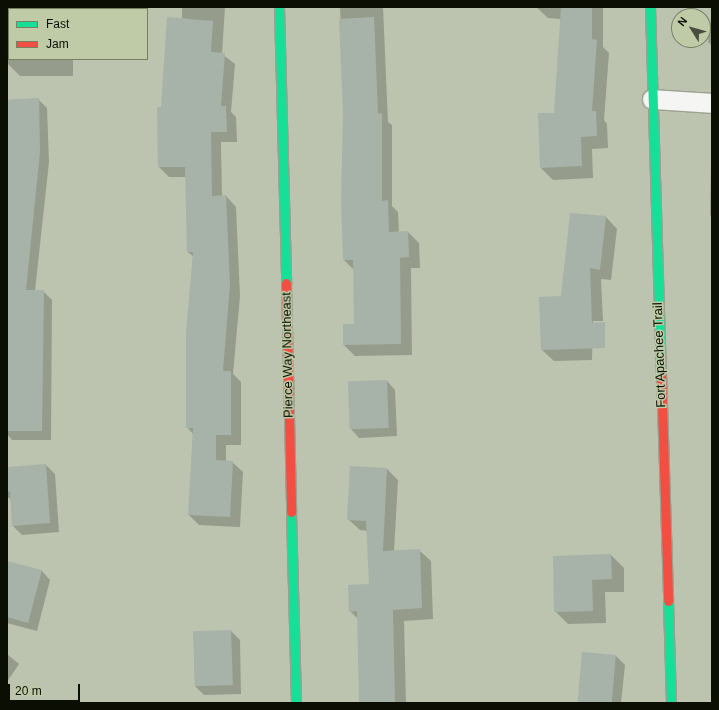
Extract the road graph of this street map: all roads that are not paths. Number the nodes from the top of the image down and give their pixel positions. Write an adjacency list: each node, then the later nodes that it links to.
1 (280, 7): 5 (street, Pierce Way Northeast)
2 (650, 7): 3 (street, Fort Apachee Trail)
3 (652, 99): 4 (street); 6 (street, Fort Apachee Trail)
4 (712, 103)
5 (296, 703)
6 (671, 703)

